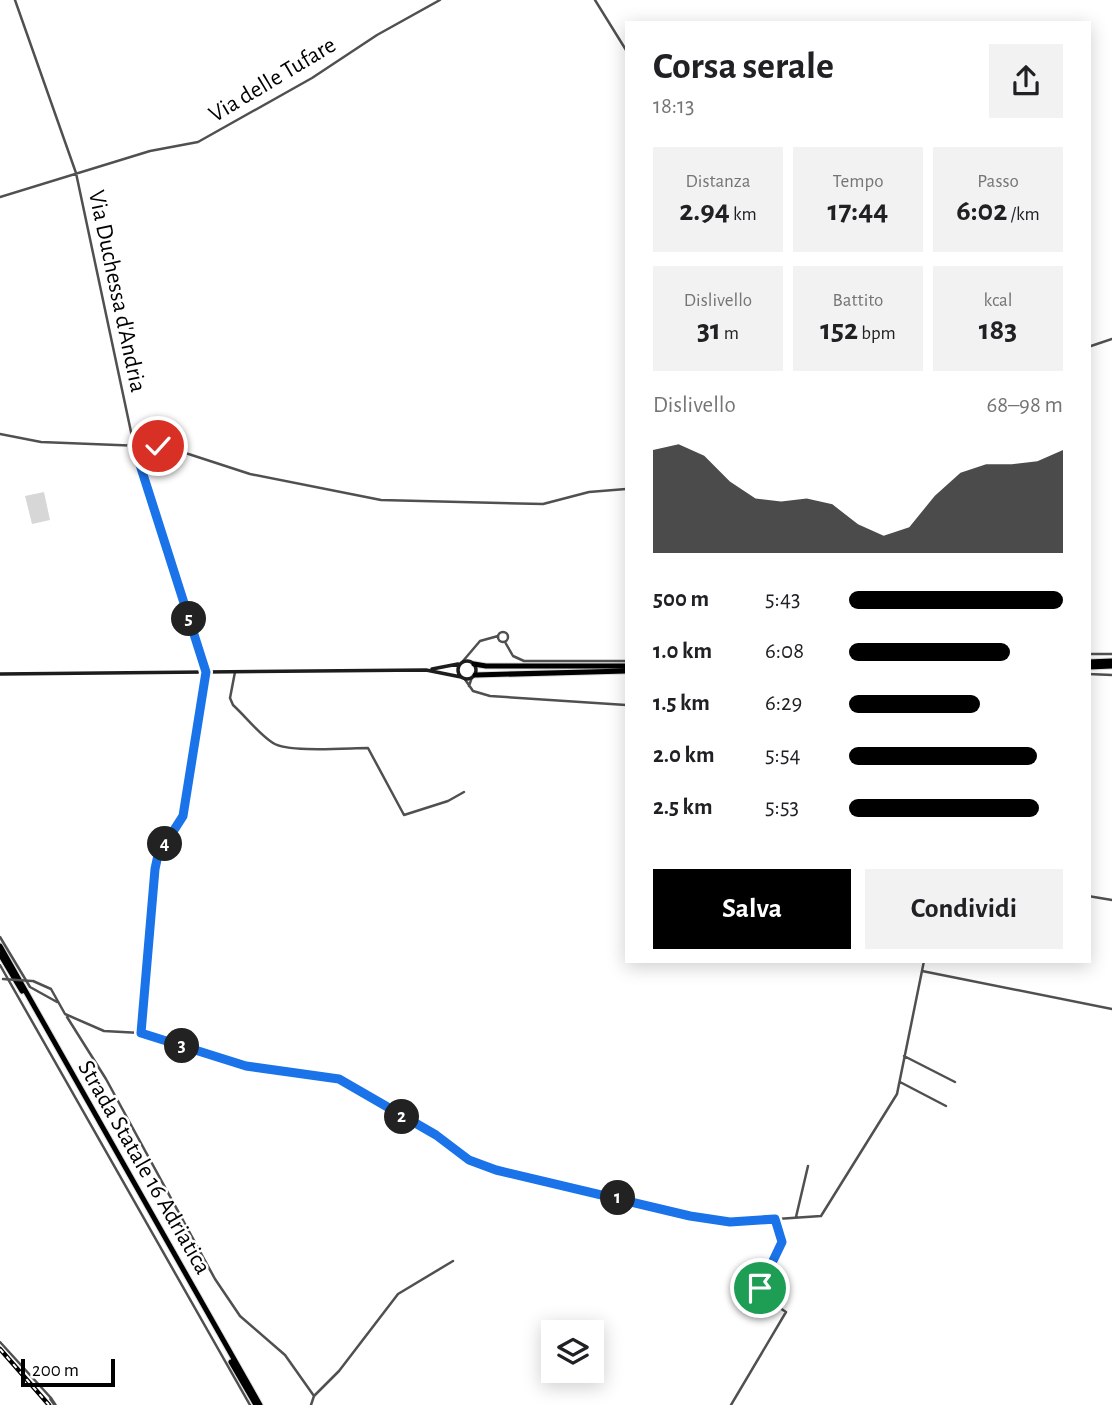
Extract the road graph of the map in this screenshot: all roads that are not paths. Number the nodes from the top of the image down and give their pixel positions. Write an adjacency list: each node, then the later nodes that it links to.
1 (15, 0): 5 (street, Via Duchessa d'Andria)
2 (440, 0): 5 (street, Via delle Tufare)
3 (595, 0): 4 (street)
4 (625, 48)
5 (76, 173): 6 (street); 10 (street, Via Duchessa d'Andria)
6 (0, 197)
7 (1112, 339): 8 (street)
8 (1091, 346)
9 (0, 434): 10 (street)
10 (134, 446): 11 (street); 25 (street, Via Duchessa d'Andria)
11 (625, 489)
12 (498, 636): 13 (street); 13 (street); 16 (street)
13 (505, 642): 17 (street)
14 (1091, 654): 15 (street)
15 (1112, 654)
16 (461, 662): 19 (main road); 22 (main road); 30 (main road)
17 (625, 663)
18 (625, 663): 19 (highway)
19 (474, 664): 29 (main road)
20 (1091, 664): 21 (highway)
21 (1112, 664)
22 (426, 670): 23 (main road); 30 (main road)
23 (235, 671): 25 (main road); 33 (street)
24 (625, 671): 29 (highway)
25 (206, 672): 26 (main road); 47 (street)
26 (0, 674)
27 (1091, 674): 28 (street)
28 (1112, 675)
29 (474, 676): 30 (main road); 31 (street)
30 (462, 678): 31 (street)
31 (469, 686): 32 (street)
32 (625, 705)
33 (464, 792)
34 (1091, 896): 35 (street)
35 (1112, 900)
36 (0, 937): 44 (street)
37 (0, 946): 61 (highway, Strada Statale 16 Adriatica)
38 (0, 954): 61 (highway, Strada Statale 16 Adriatica)
39 (924, 963): 42 (street)
40 (0, 965): 41 (street)
41 (1, 970): 60 (street)
42 (922, 971): 45 (street); 48 (street)
43 (1, 979): 44 (street, bridge)
44 (60, 1004): 46 (street)
45 (1112, 1009)
46 (65, 1014): 47 (street); 57 (street)
47 (141, 1033): 54 (street)
48 (904, 1056): 49 (street); 50 (street)
49 (900, 1082): 51 (street); 53 (street)
50 (955, 1082)
51 (946, 1106)
52 (808, 1166): 53 (street)
53 (796, 1217): 54 (street)
54 (775, 1219): 63 (street)
55 (453, 1261): 57 (street)
56 (0, 1342): 58 (street)
57 (314, 1396): 62 (street)
58 (51, 1399): 59 (street)
59 (55, 1405)
60 (250, 1405)
61 (258, 1405)
62 (311, 1405)
63 (731, 1405)

